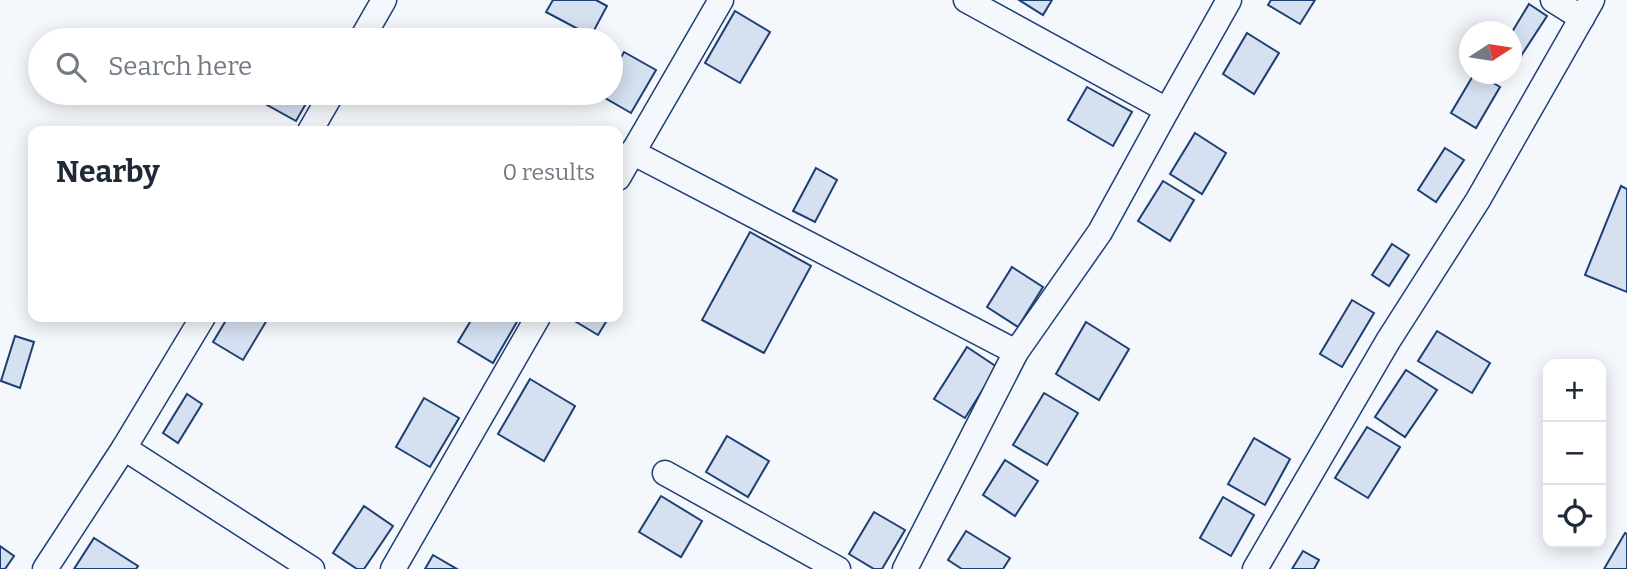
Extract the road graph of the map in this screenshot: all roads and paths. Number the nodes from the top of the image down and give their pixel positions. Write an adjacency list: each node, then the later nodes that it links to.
1 (384, 0): 7 (street)
2 (721, 0): 11 (street)
3 (1229, 0): 9 (street)
4 (1553, 0): 6 (street)
5 (982, 4): 9 (street)
6 (1587, 9): 23 (street)
7 (368, 28)
8 (325, 105): 10 (street)
9 (1167, 110): 15 (street)
10 (313, 126)
11 (632, 152): 12 (street); 15 (street)
12 (623, 169)
13 (200, 322): 16 (street)
14 (535, 322): 20 (street)
15 (1016, 352): 22 (street)
16 (124, 448): 18 (street); 19 (street)
17 (665, 473): 21 (street)
18 (45, 569)
19 (312, 569)
20 (393, 569)
21 (838, 569)
22 (905, 569)
23 (1255, 569)

